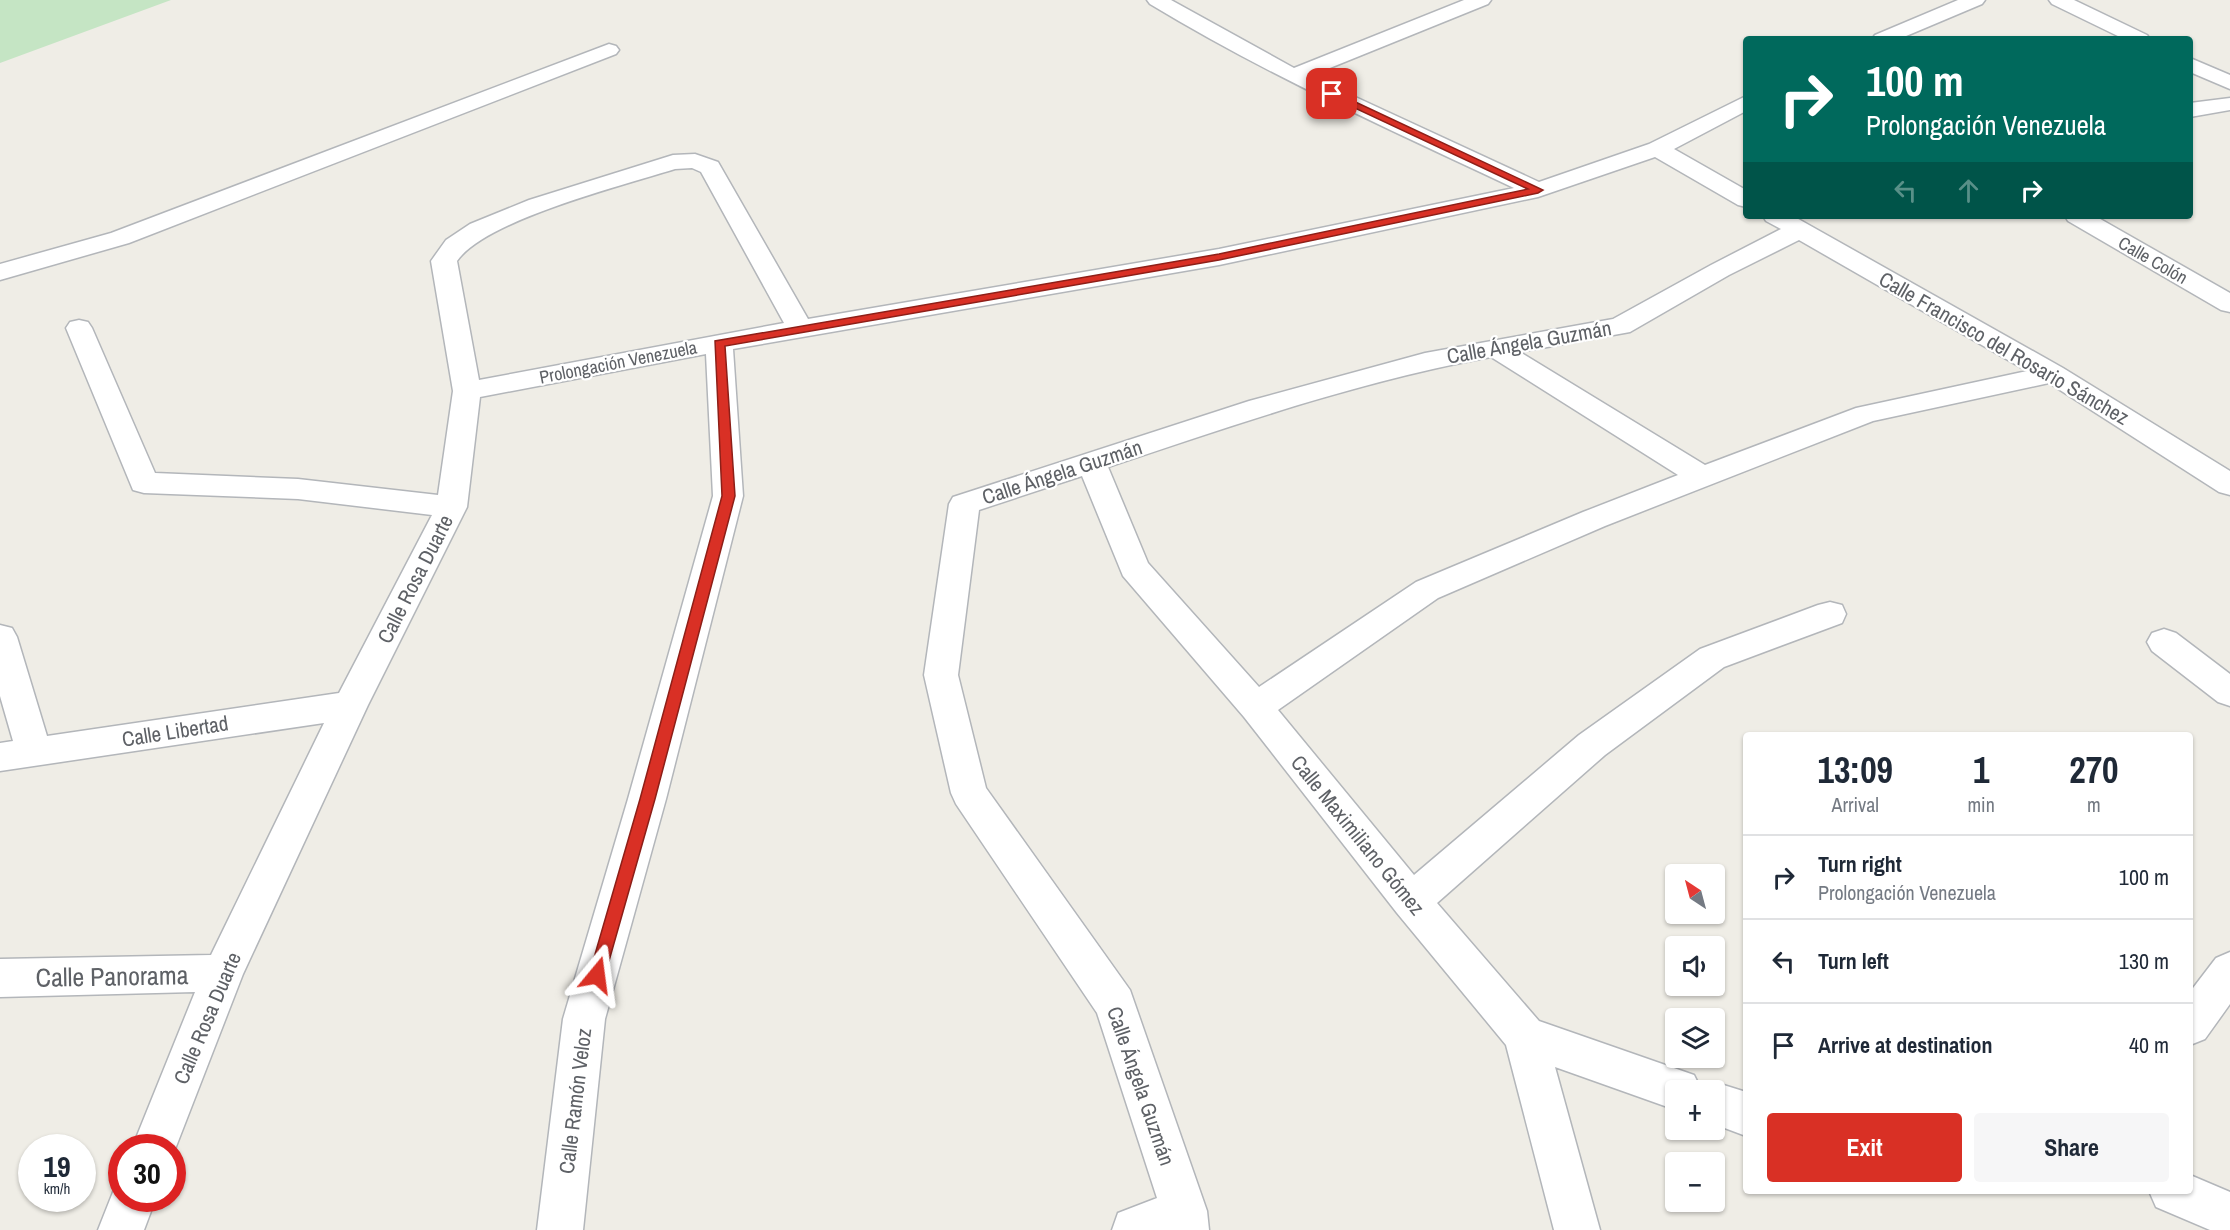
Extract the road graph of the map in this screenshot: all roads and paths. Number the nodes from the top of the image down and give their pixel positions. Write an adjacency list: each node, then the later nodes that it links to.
1 (1157, 0): 9 (street)
2 (1481, 0): 9 (street)
3 (1975, 0): 5 (street)
4 (2059, 0): 6 (street)
5 (1889, 36)
6 (2134, 36)
7 (609, 50): 20 (street)
8 (2193, 65): 10 (street)
9 (1292, 76): 15 (street)
10 (2230, 83)
11 (1743, 104): 14 (street, Prolongación Venezuela)
12 (2230, 104): 13 (street)
13 (2193, 110)
14 (1657, 149): 15 (street, Prolongación Venezuela); 16 (street)
15 (1538, 190): 23 (street, Prolongación Venezuela)
16 (1743, 198)
17 (1780, 219): 19 (street, Calle Francisco del Rosario Sánchez)
18 (2082, 219): 21 (street, Calle Colón)
19 (1799, 230): 25 (street, Calle Ángela Guzmán); 26 (street, Calle Francisco del Rosario Sánchez)
20 (0, 272)
21 (2230, 304)
22 (79, 328): 31 (street)
23 (800, 328): 24 (street, Prolongación Venezuela); 27 (street, Calle Rosa Duarte)
24 (719, 344): 27 (street, Prolongación Venezuela); 53 (street, Calle Ramón Veloz)
25 (1495, 348): 28 (street, Calle Ángela Guzmán); 29 (street)
26 (2053, 374): 29 (street); 30 (street, Calle Francisco del Rosario Sánchez)
27 (467, 390): 31 (street, Calle Rosa Duarte)
28 (1092, 462): 37 (street, Calle Maximiliano Gómez); 52 (street, Calle Ángela Guzmán)
29 (1702, 477): 37 (street)
30 (2230, 485)
31 (452, 507): 36 (street, Calle Rosa Duarte)
32 (1830, 614): 40 (street)
33 (0, 637): 38 (street)
34 (2163, 642): 35 (street)
35 (2230, 693)
36 (350, 705): 38 (street, Calle Libertad); 42 (street, Calle Rosa Duarte)
37 (1256, 707): 40 (street, Calle Maximiliano Gómez)
38 (34, 752): 39 (street, Calle Libertad)
39 (0, 757)
40 (1411, 901): 45 (street, Calle Maximiliano Gómez)
41 (2230, 971): 44 (street)
42 (224, 973): 43 (street, Calle Panorama); 49 (street, Calle Rosa Duarte)
43 (0, 978)
44 (2193, 1021)
45 (1525, 1036): 46 (street); 55 (street, Calle Maximiliano Gómez)
46 (1665, 1085)
47 (1725, 1107): 48 (street)
48 (1743, 1113)
49 (160, 1134)
50 (2179, 1194): 51 (street)
51 (2230, 1215)
52 (1185, 1221): 54 (street)
53 (560, 1230)
54 (1135, 1230)
55 (1578, 1230)

